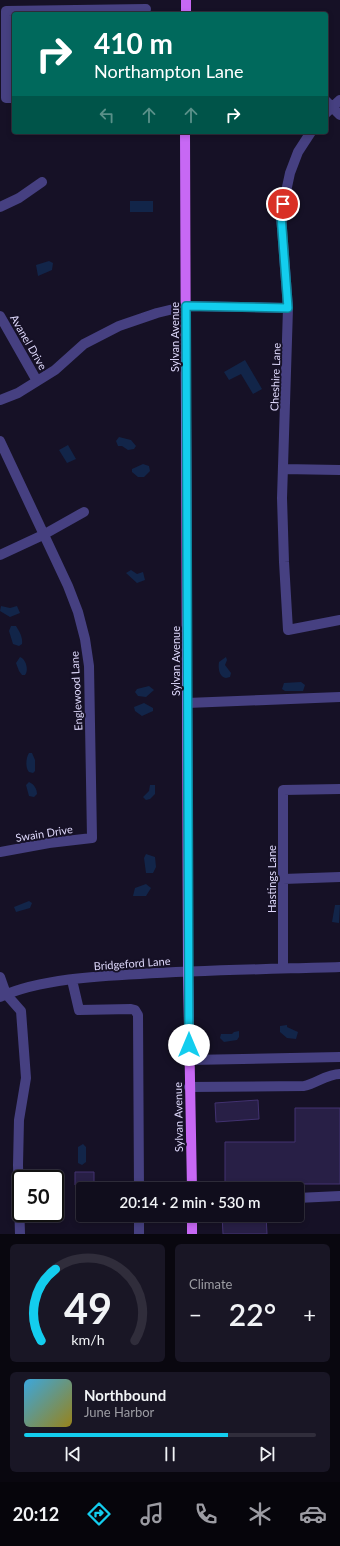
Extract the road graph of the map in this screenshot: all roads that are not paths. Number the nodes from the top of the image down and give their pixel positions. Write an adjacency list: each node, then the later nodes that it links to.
1 (186, 0): 3 (main road)
2 (146, 9): 4 (street)
3 (186, 12)
4 (12, 98)
5 (340, 100): 6 (street)
6 (328, 107): 7 (street)
7 (340, 115)
8 (185, 134): 12 (main road, Sylvan Avenue)
9 (310, 134): 13 (street, Cheshire Lane)
10 (42, 182): 11 (street)
11 (0, 207)
12 (186, 306): 13 (street); 15 (street); 25 (main road, Sylvan Avenue)
13 (288, 308): 18 (street, Cheshire Lane)
14 (0, 316): 15 (street, Avanel Drive)
15 (37, 381): 16 (street)
16 (0, 400)
17 (0, 441): 21 (street, Englewood Lane)
18 (283, 469): 19 (street); 23 (street, Cheshire Lane)
19 (340, 470)
20 (84, 512): 21 (street)
21 (42, 535): 22 (street); 27 (street, Englewood Lane)
22 (0, 555)
23 (340, 620)
24 (340, 697): 25 (street)
25 (187, 702): 33 (main road, Sylvan Avenue)
26 (340, 789): 30 (street, Hastings Lane)
27 (92, 838): 28 (street, Swain Drive)
28 (0, 852)
29 (340, 877): 30 (street)
30 (283, 879): 32 (street, Hastings Lane)
31 (340, 967): 32 (street, Bridgeford Lane)
32 (283, 968): 33 (street, Bridgeford Lane)
33 (188, 971): 35 (street, Bridgeford Lane); 38 (main road, Sylvan Avenue)
34 (0, 977): 36 (street)
35 (72, 980): 36 (street, Bridgeford Lane); 41 (street)
36 (3, 995): 47 (street)
37 (340, 1057): 38 (street)
38 (189, 1060): 40 (main road, Sylvan Avenue)
39 (340, 1074): 40 (street)
40 (189, 1087): 42 (main road, Sylvan Avenue)
41 (139, 1182)
42 (192, 1182)
43 (340, 1196): 44 (street)
44 (304, 1198)
45 (139, 1222): 48 (street)
46 (192, 1222): 49 (main road)
47 (20, 1234)
48 (139, 1234)
49 (192, 1234)

